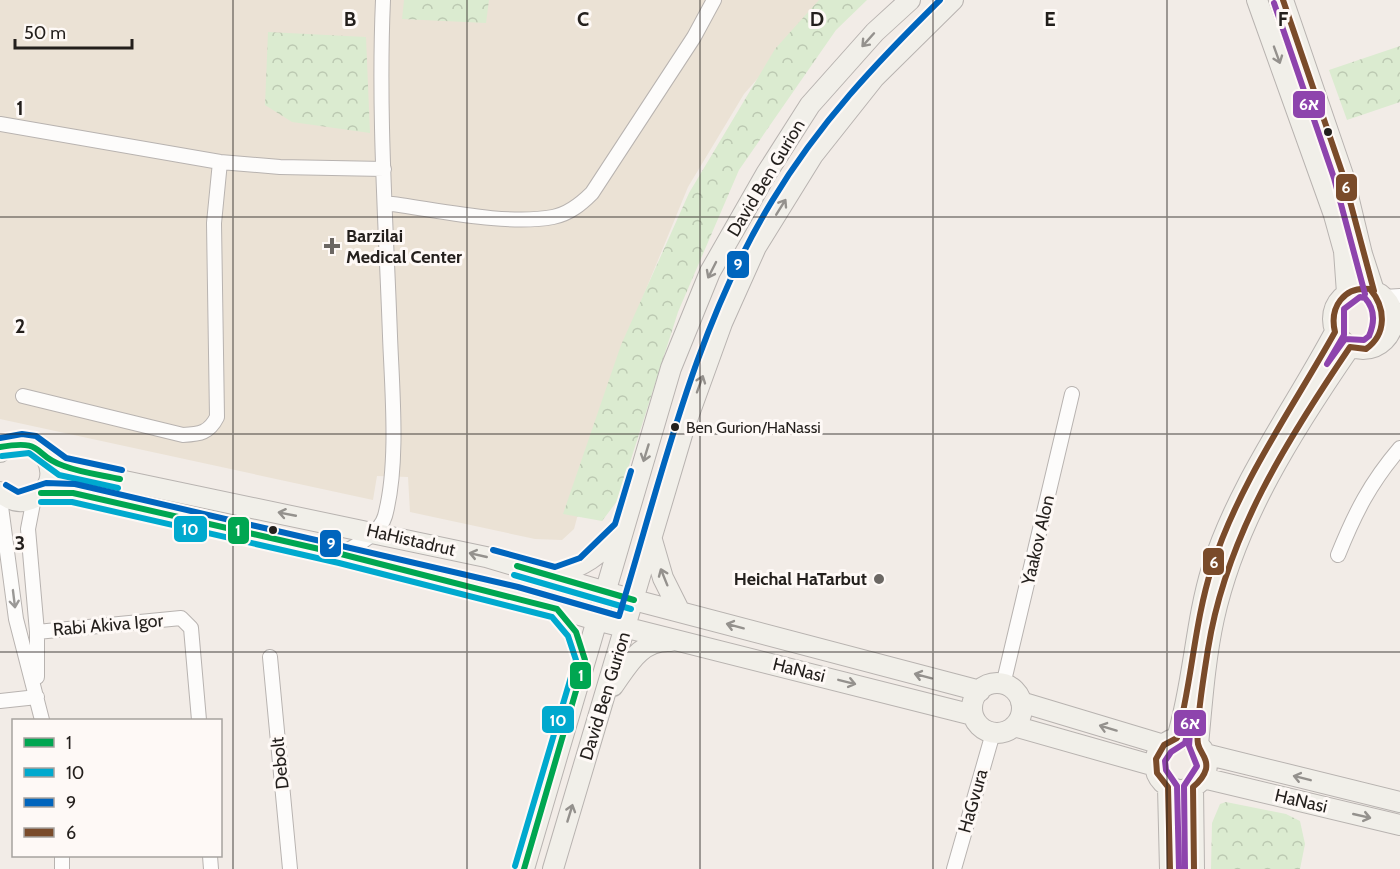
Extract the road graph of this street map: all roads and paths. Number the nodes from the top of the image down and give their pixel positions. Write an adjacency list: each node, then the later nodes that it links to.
1 (383, 0): 9 (street)
2 (714, 0): 10 (street)
3 (910, 0): 24 (street, David Ben Gurion, one-way to 24)
4 (953, 0): 26 (street, David Ben Gurion, one-way to 4)
5 (1257, 0): 11 (street, one-way to 11)
6 (1283, 0): 12 (street)
7 (0, 124): 8 (street)
8 (220, 162): 9 (street); 17 (street)
9 (384, 169): 10 (street)
10 (385, 203): 25 (street)
11 (1347, 293): 12 (street); 14 (street)
12 (1386, 295): 13 (street)
13 (1396, 327): 15 (street)
14 (1335, 332): 15 (street); 51 (street)
15 (1350, 347): 52 (street)
16 (1072, 394): 40 (street, Yaakov Alon)
17 (23, 396)
18 (1400, 448): 28 (street)
19 (2, 449): 20 (street, HaHistadrut)
20 (46, 457): 22 (street); 25 (street, HaHistadrut, one-way to 20)
21 (0, 492): 22 (street, HaHistadrut)
22 (38, 496): 27 (street, HaHistadrut); 36 (street)
23 (0, 499): 42 (street, one-way to 42)
24 (623, 529): 29 (street); 30 (street, David Ben Gurion)
25 (374, 532): 27 (street); 29 (street, HaHistadrut, one-way to 25)
26 (652, 540): 31 (street, David Ben Gurion); 33 (street, one-way to 26)
27 (341, 554): 32 (street, HaHistadrut)
28 (1338, 555)
29 (555, 576): 30 (street, HaHistadrut)
30 (605, 591): 31 (street, HaHistadrut); 34 (street, David Ben Gurion)
31 (634, 600): 33 (street, HaNasi); 35 (street, David Ben Gurion)
32 (557, 609): 34 (street, HaHistadrut); 39 (street)
33 (680, 612): 41 (street, HaNasi, one-way to 33)
34 (596, 620): 35 (street, HaHistadrut); 39 (street, David Ben Gurion)
35 (625, 627): 37 (street, HaNasi); 43 (street, David Ben Gurion)
36 (37, 632): 42 (street); 48 (street, Rabi Akiva Igor)
37 (688, 642): 43 (street); 46 (street, HaNasi, one-way to 46)
38 (270, 657): 58 (street, Debolt)
39 (585, 660): 59 (street, David Ben Gurion)
40 (1004, 685): 41 (street); 45 (street)
41 (980, 691): 46 (street)
42 (36, 697): 44 (street); 47 (street)
43 (604, 698): 60 (street, David Ben Gurion, one-way to 43)
44 (0, 701)
45 (1021, 702): 49 (street); 51 (street, one-way to 45)
46 (973, 714): 50 (street)
47 (42, 719)
48 (199, 719)
49 (1014, 726): 50 (street); 53 (street)
50 (993, 733): 61 (street, HaGvura)
51 (1171, 742): 52 (street); 53 (street)
52 (1202, 749): 54 (street); 56 (street, HaNasi, one-way to 52)
53 (1155, 766): 55 (street)
54 (1198, 783): 55 (street); 57 (street, HaNasi, one-way to 57); 63 (street)
55 (1168, 786): 62 (street)
56 (1400, 802)
57 (1400, 825)
58 (290, 869)
59 (524, 869)
60 (553, 869)
61 (954, 869)
62 (1170, 869)
63 (1194, 869)

